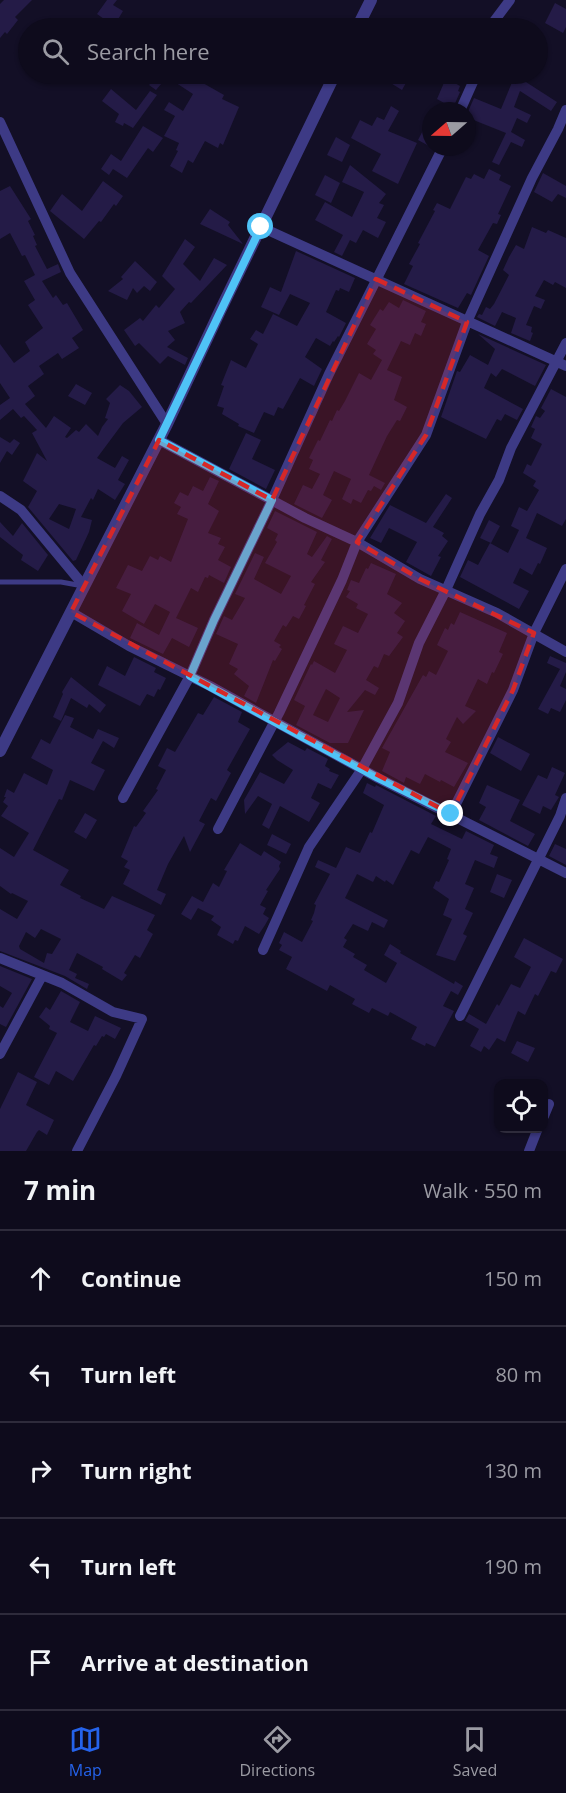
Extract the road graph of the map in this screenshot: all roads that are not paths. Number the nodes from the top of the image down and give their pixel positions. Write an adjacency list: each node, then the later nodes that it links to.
1 (371, 0): 3 (street)
2 (510, 0): 4 (street)
3 (362, 18)
4 (496, 18)
5 (331, 84): 11 (street)
6 (472, 84): 7 (street)
7 (464, 102)
8 (566, 110): 13 (street)
9 (0, 122): 16 (street)
10 (438, 156): 12 (street)
11 (261, 227): 12 (street); 16 (street)
12 (376, 279): 13 (street); 19 (street)
13 (467, 322): 15 (street); 20 (street)
14 (566, 343): 15 (street)
15 (561, 364): 24 (street)
16 (167, 424): 17 (street)
17 (159, 440): 19 (street); 23 (street)
18 (0, 496): 23 (street)
19 (272, 500): 20 (street); 28 (street)
20 (357, 542): 24 (street); 29 (street)
21 (566, 569): 26 (street)
22 (0, 582): 23 (lane)
23 (84, 586): 25 (street)
24 (446, 591): 26 (street); 31 (street)
25 (71, 612): 28 (street); 30 (street)
26 (534, 633): 27 (street); 34 (street)
27 (566, 652)
28 (190, 676): 29 (street); 32 (street)
29 (274, 722): 31 (street); 35 (street)
30 (0, 751)
31 (362, 769): 34 (street); 38 (street)
32 (123, 798)
33 (566, 798): 36 (street)
34 (451, 814): 36 (street)
35 (218, 829)
36 (538, 859): 37 (street); 41 (street)
37 (566, 873)
38 (263, 950)
39 (0, 958): 40 (street)
40 (42, 976): 42 (street); 44 (street)
41 (460, 1016)
42 (0, 1054)
43 (536, 1133): 45 (street)
44 (77, 1151)
45 (529, 1151)

